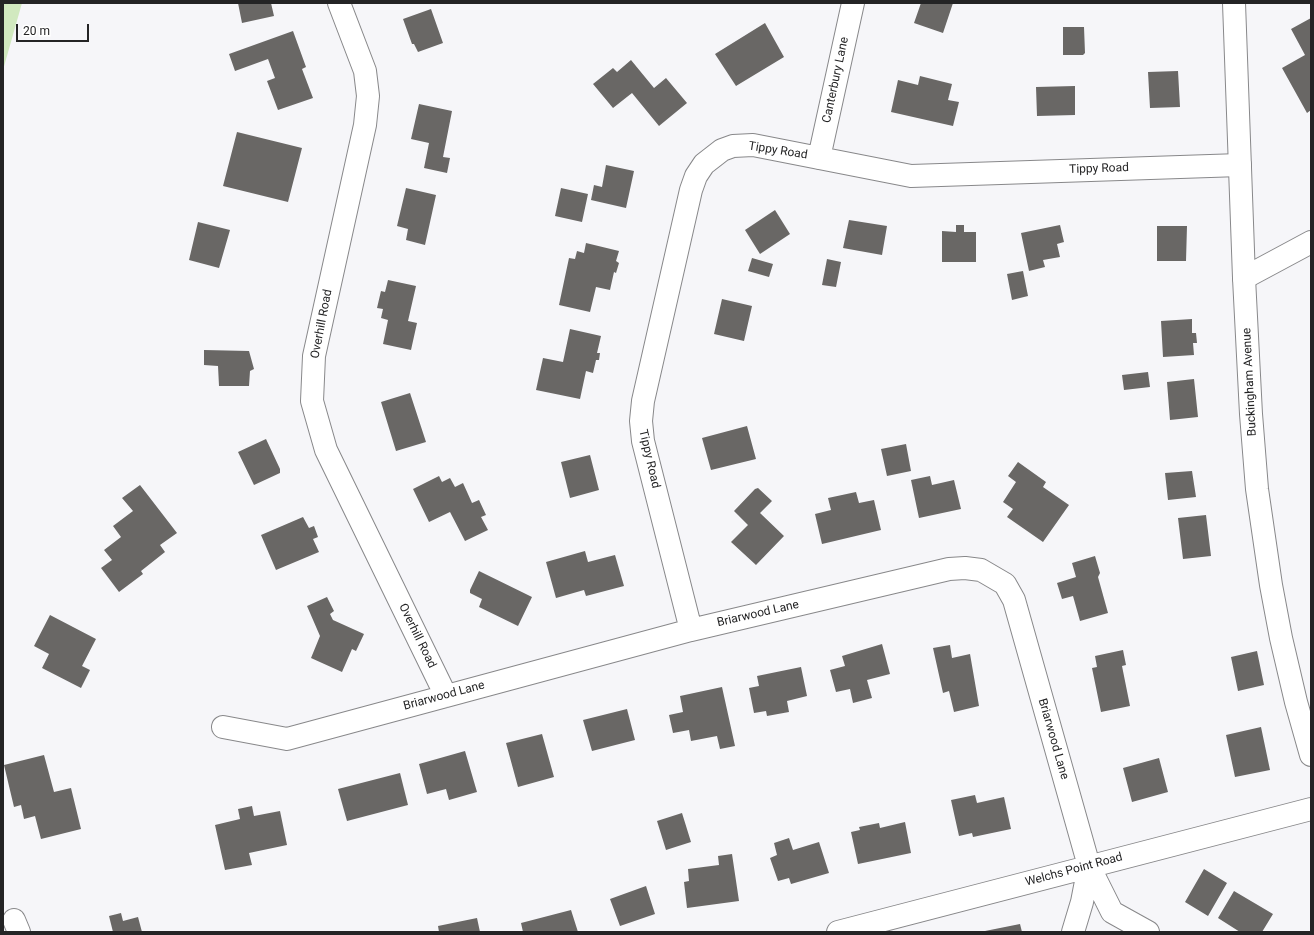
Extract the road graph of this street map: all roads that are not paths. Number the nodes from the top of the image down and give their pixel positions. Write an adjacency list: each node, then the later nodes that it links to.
1 (339, 3): 9 (street, Overhill Road)
2 (853, 3): 4 (street, Canterbury Lane)
3 (1234, 3): 5 (street, Buckingham Avenue)
4 (819, 158): 5 (street, Tippy Road); 8 (street, Tippy Road)
5 (1240, 165): 7 (street, Buckingham Avenue)
6 (1311, 242): 7 (street)
7 (1244, 278): 11 (street, Buckingham Avenue)
8 (691, 630): 9 (street, Briarwood Lane); 13 (street, Briarwood Lane)
9 (446, 696): 10 (street, Briarwood Lane)
10 (223, 727)
11 (1311, 755)
12 (1311, 809): 13 (street, Welchs Point Road)
13 (1089, 866): 14 (street, Welchs Point Road); 15 (street); 16 (street, Briarwood Lane)
14 (838, 932)
15 (1073, 932)
16 (1148, 932)

